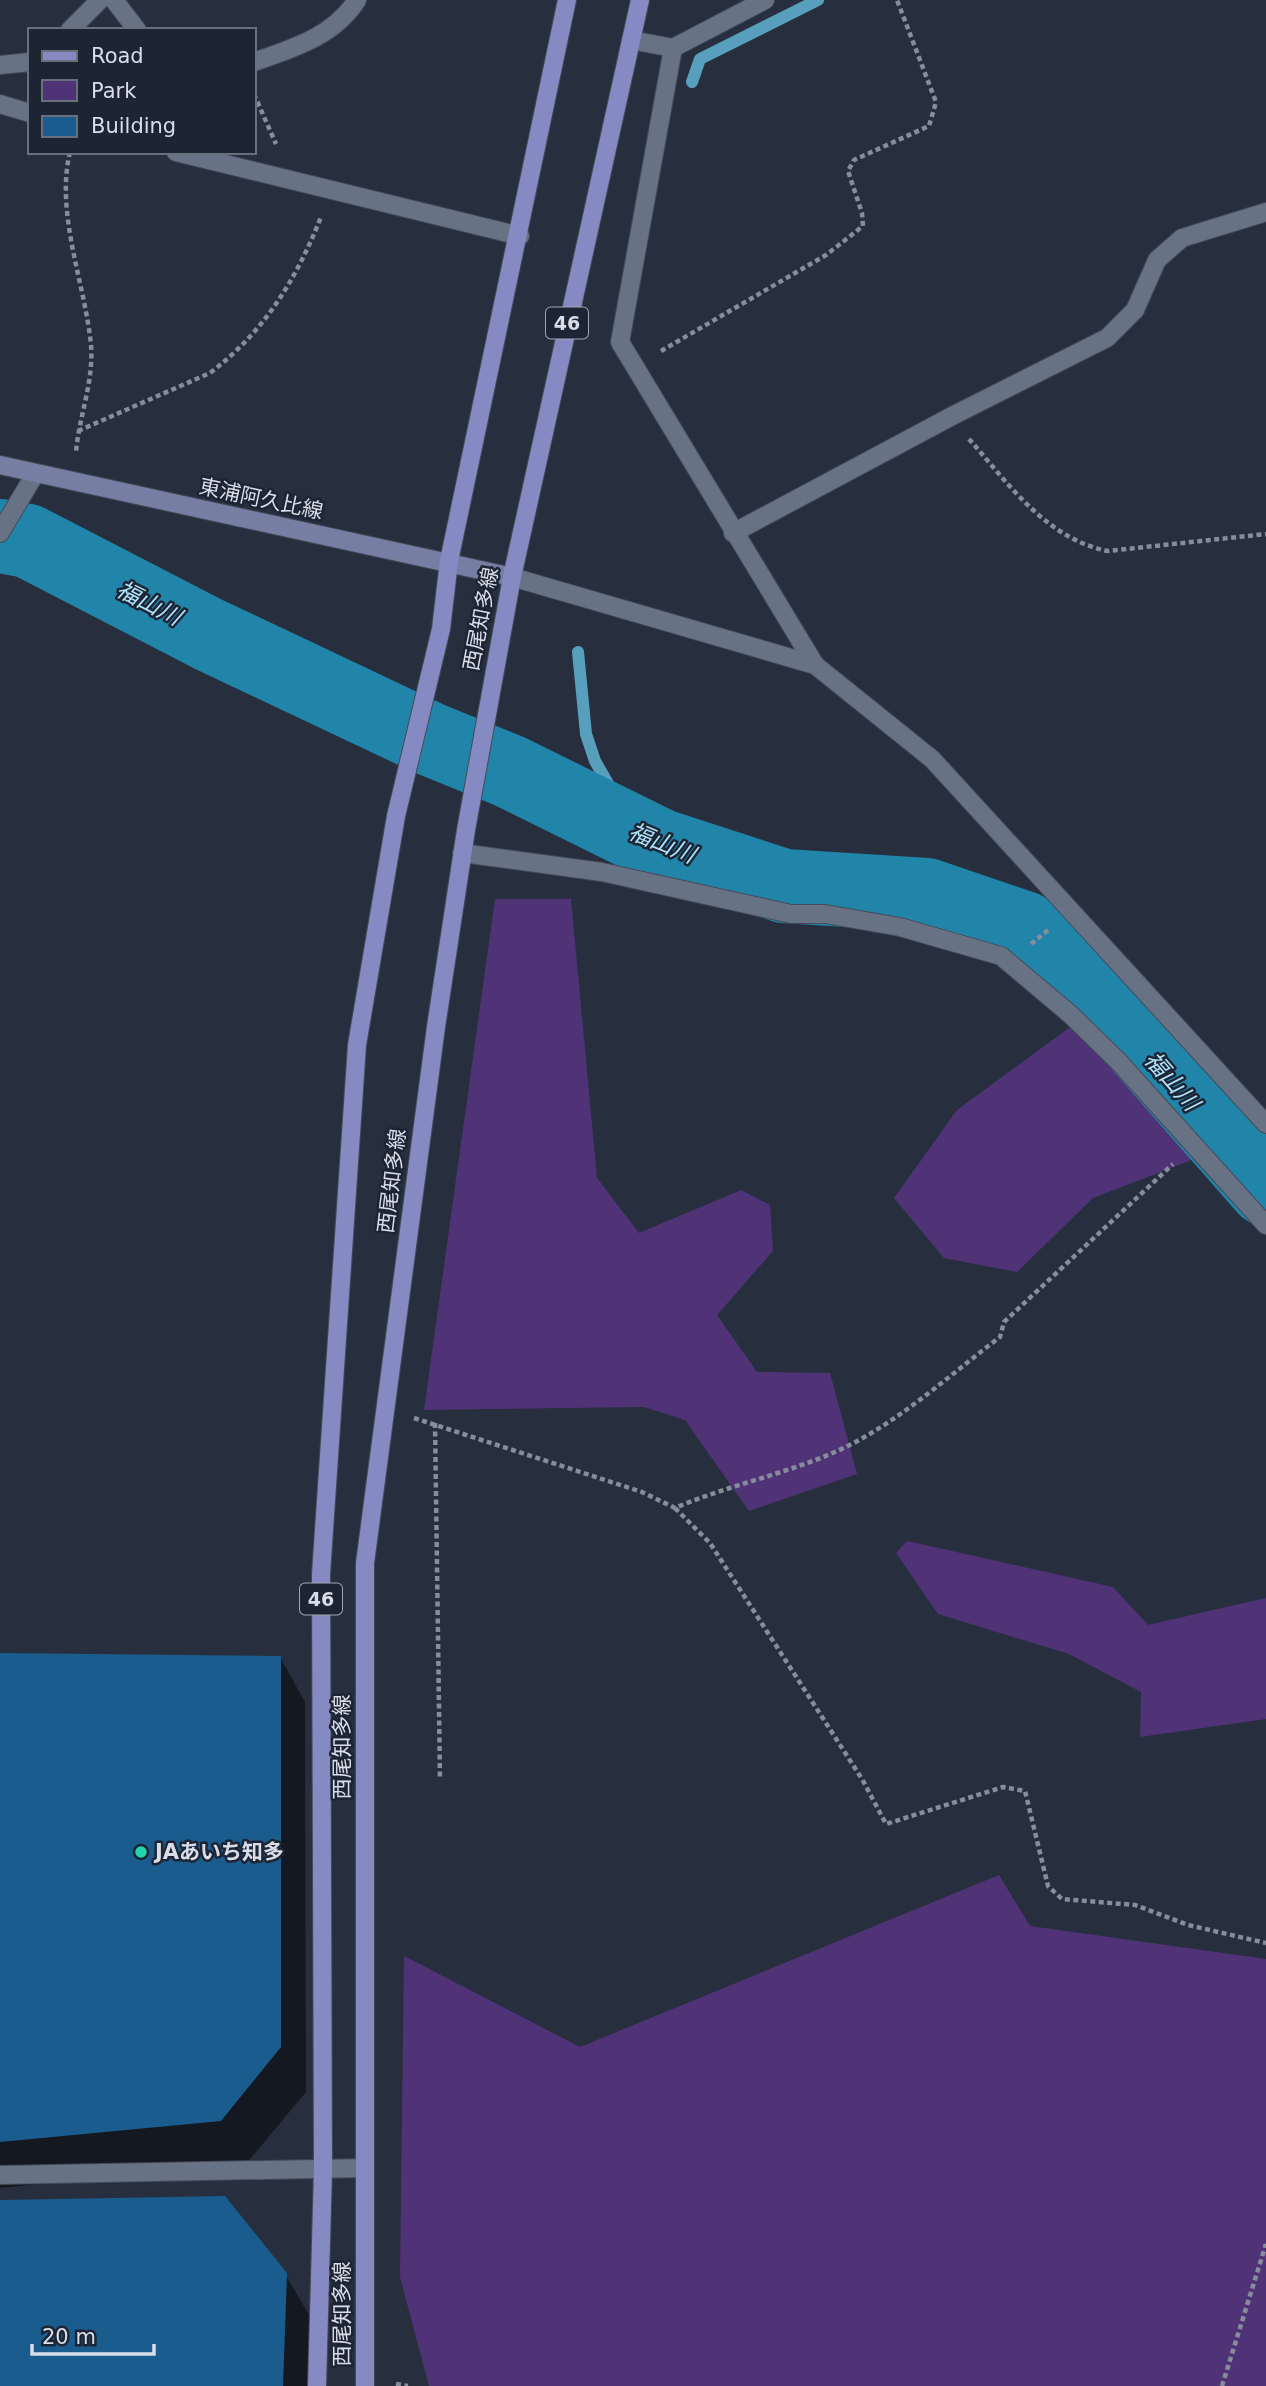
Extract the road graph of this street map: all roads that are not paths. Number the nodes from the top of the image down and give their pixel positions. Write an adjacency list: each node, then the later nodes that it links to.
1 (100, 0): 7 (street)
2 (114, 0): 8 (street)
3 (357, 0): 11 (street)
4 (567, 0): 18 (main road, 西尾知多線 / 46)
5 (640, 0): 9 (main road, 西尾知多線 / 46)
6 (765, 0): 10 (street)
7 (71, 28)
8 (136, 28)
9 (631, 40): 10 (street); 24 (main road, 西尾知多線 / 46)
10 (673, 48): 22 (street)
11 (256, 61)
12 (28, 62): 13 (street)
13 (0, 65)
14 (0, 104): 15 (street)
15 (28, 112)
16 (184, 154): 18 (street)
17 (1266, 212): 22 (street)
18 (520, 236): 23 (main road, 西尾知多線 / 46)
19 (0, 466): 20 (main road, 東浦阿久比線)
20 (35, 474): 21 (street); 23 (main road, 東浦阿久比線)
21 (0, 533)
22 (733, 533): 25 (street)
23 (449, 561): 24 (main road, 東浦阿久比線); 30 (main road, 西尾知多線 / 46)
24 (512, 577): 25 (street); 26 (main road, 西尾知多線 / 46)
25 (815, 665): 27 (street)
26 (462, 853): 28 (street); 29 (main road, 西尾知多線 / 46)
27 (1266, 1124)
28 (1266, 1225)
29 (365, 2168): 30 (street); 33 (main road, 西尾知多線 / 46)
30 (323, 2170): 31 (street); 32 (main road, 西尾知多線 / 46)
31 (0, 2175)
32 (317, 2386)
33 (365, 2386)

